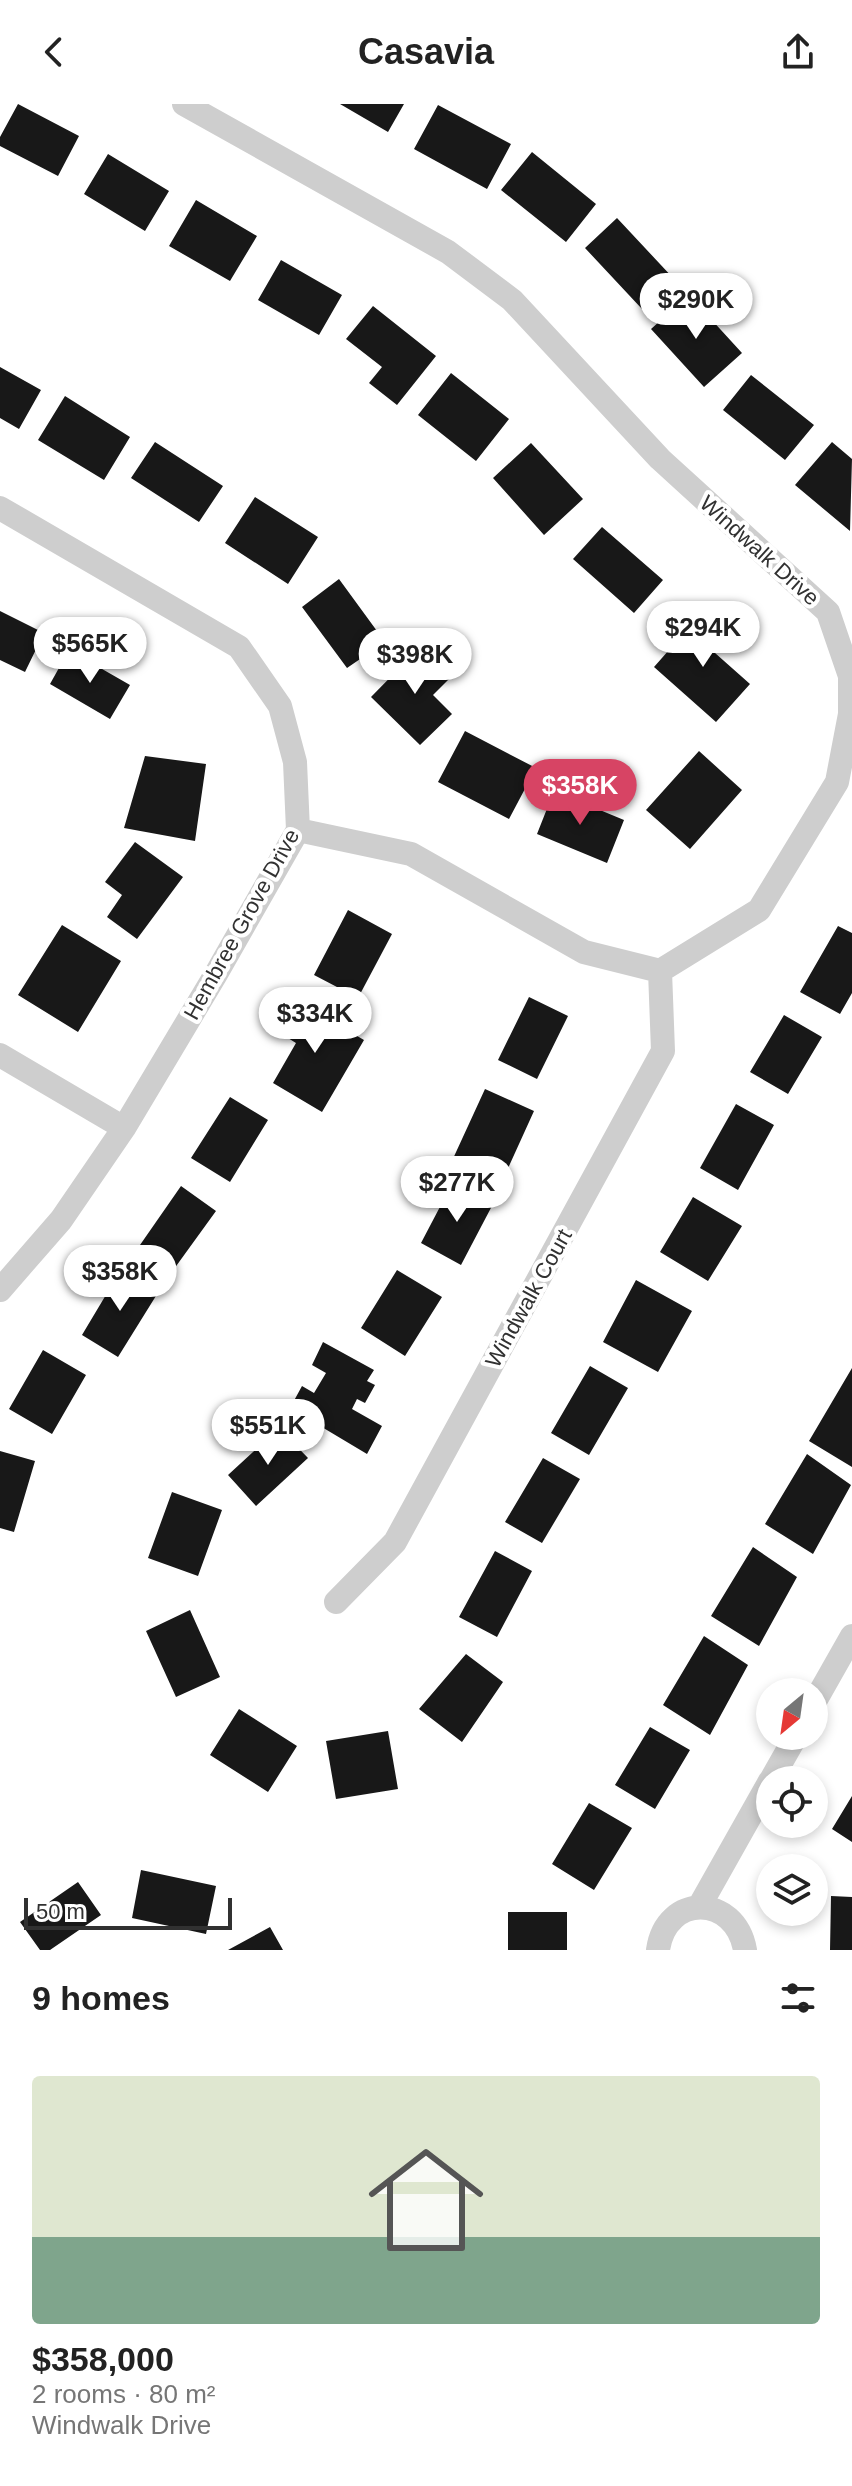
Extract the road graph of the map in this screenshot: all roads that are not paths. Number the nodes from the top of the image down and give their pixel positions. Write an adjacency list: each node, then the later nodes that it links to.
1 (184, 104): 3 (street, Windwalk Drive)
2 (0, 508): 4 (street, Hembree Grove Drive)
3 (851, 676): 5 (street, Windwalk Drive)
4 (298, 830): 5 (street); 7 (street, Hembree Grove Drive)
5 (660, 971): 9 (street, Windwalk Court)
6 (0, 1055): 7 (street)
7 (124, 1128): 8 (street, Hembree Grove Drive)
8 (0, 1290)
9 (336, 1602)
10 (852, 1636): 11 (street)
11 (828, 1678)
12 (756, 1806): 13 (street)
13 (699, 1907): 14 (street); 15 (street)
14 (658, 1950)
15 (745, 1950)

